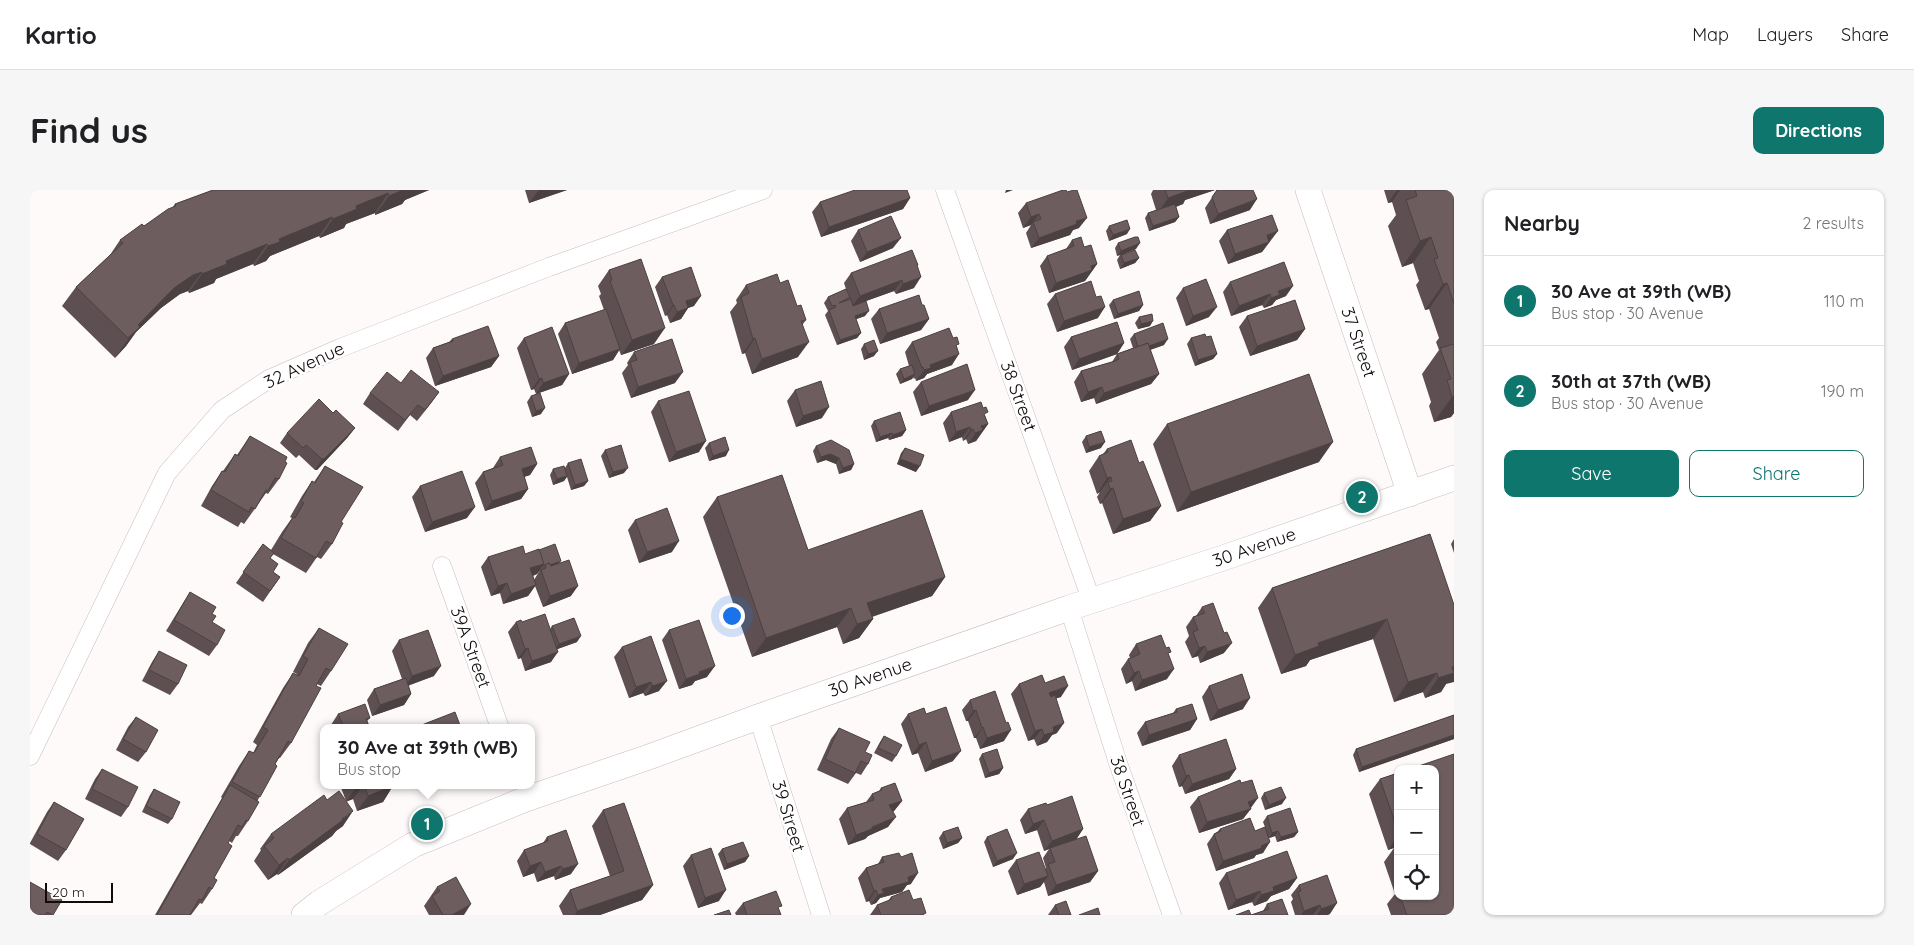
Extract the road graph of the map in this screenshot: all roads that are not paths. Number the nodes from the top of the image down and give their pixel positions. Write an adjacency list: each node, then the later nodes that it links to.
1 (763, 190): 10 (street, 32 Avenue)
2 (946, 190): 7 (street, 38 Street)
3 (1308, 190): 5 (street, 37 Street)
4 (1454, 478): 5 (street, 30 Avenue)
5 (1410, 494): 7 (street, 30 Avenue)
6 (442, 566): 9 (street, 39A Street)
7 (1080, 605): 8 (street, 30 Avenue); 15 (street, 38 Street)
8 (758, 717): 11 (street, 30 Avenue); 14 (street, 39 Street)
9 (499, 724)
10 (30, 756)
11 (535, 789)
12 (523, 792): 13 (street, 30 Avenue)
13 (304, 915)
14 (821, 915)
15 (1172, 915)

